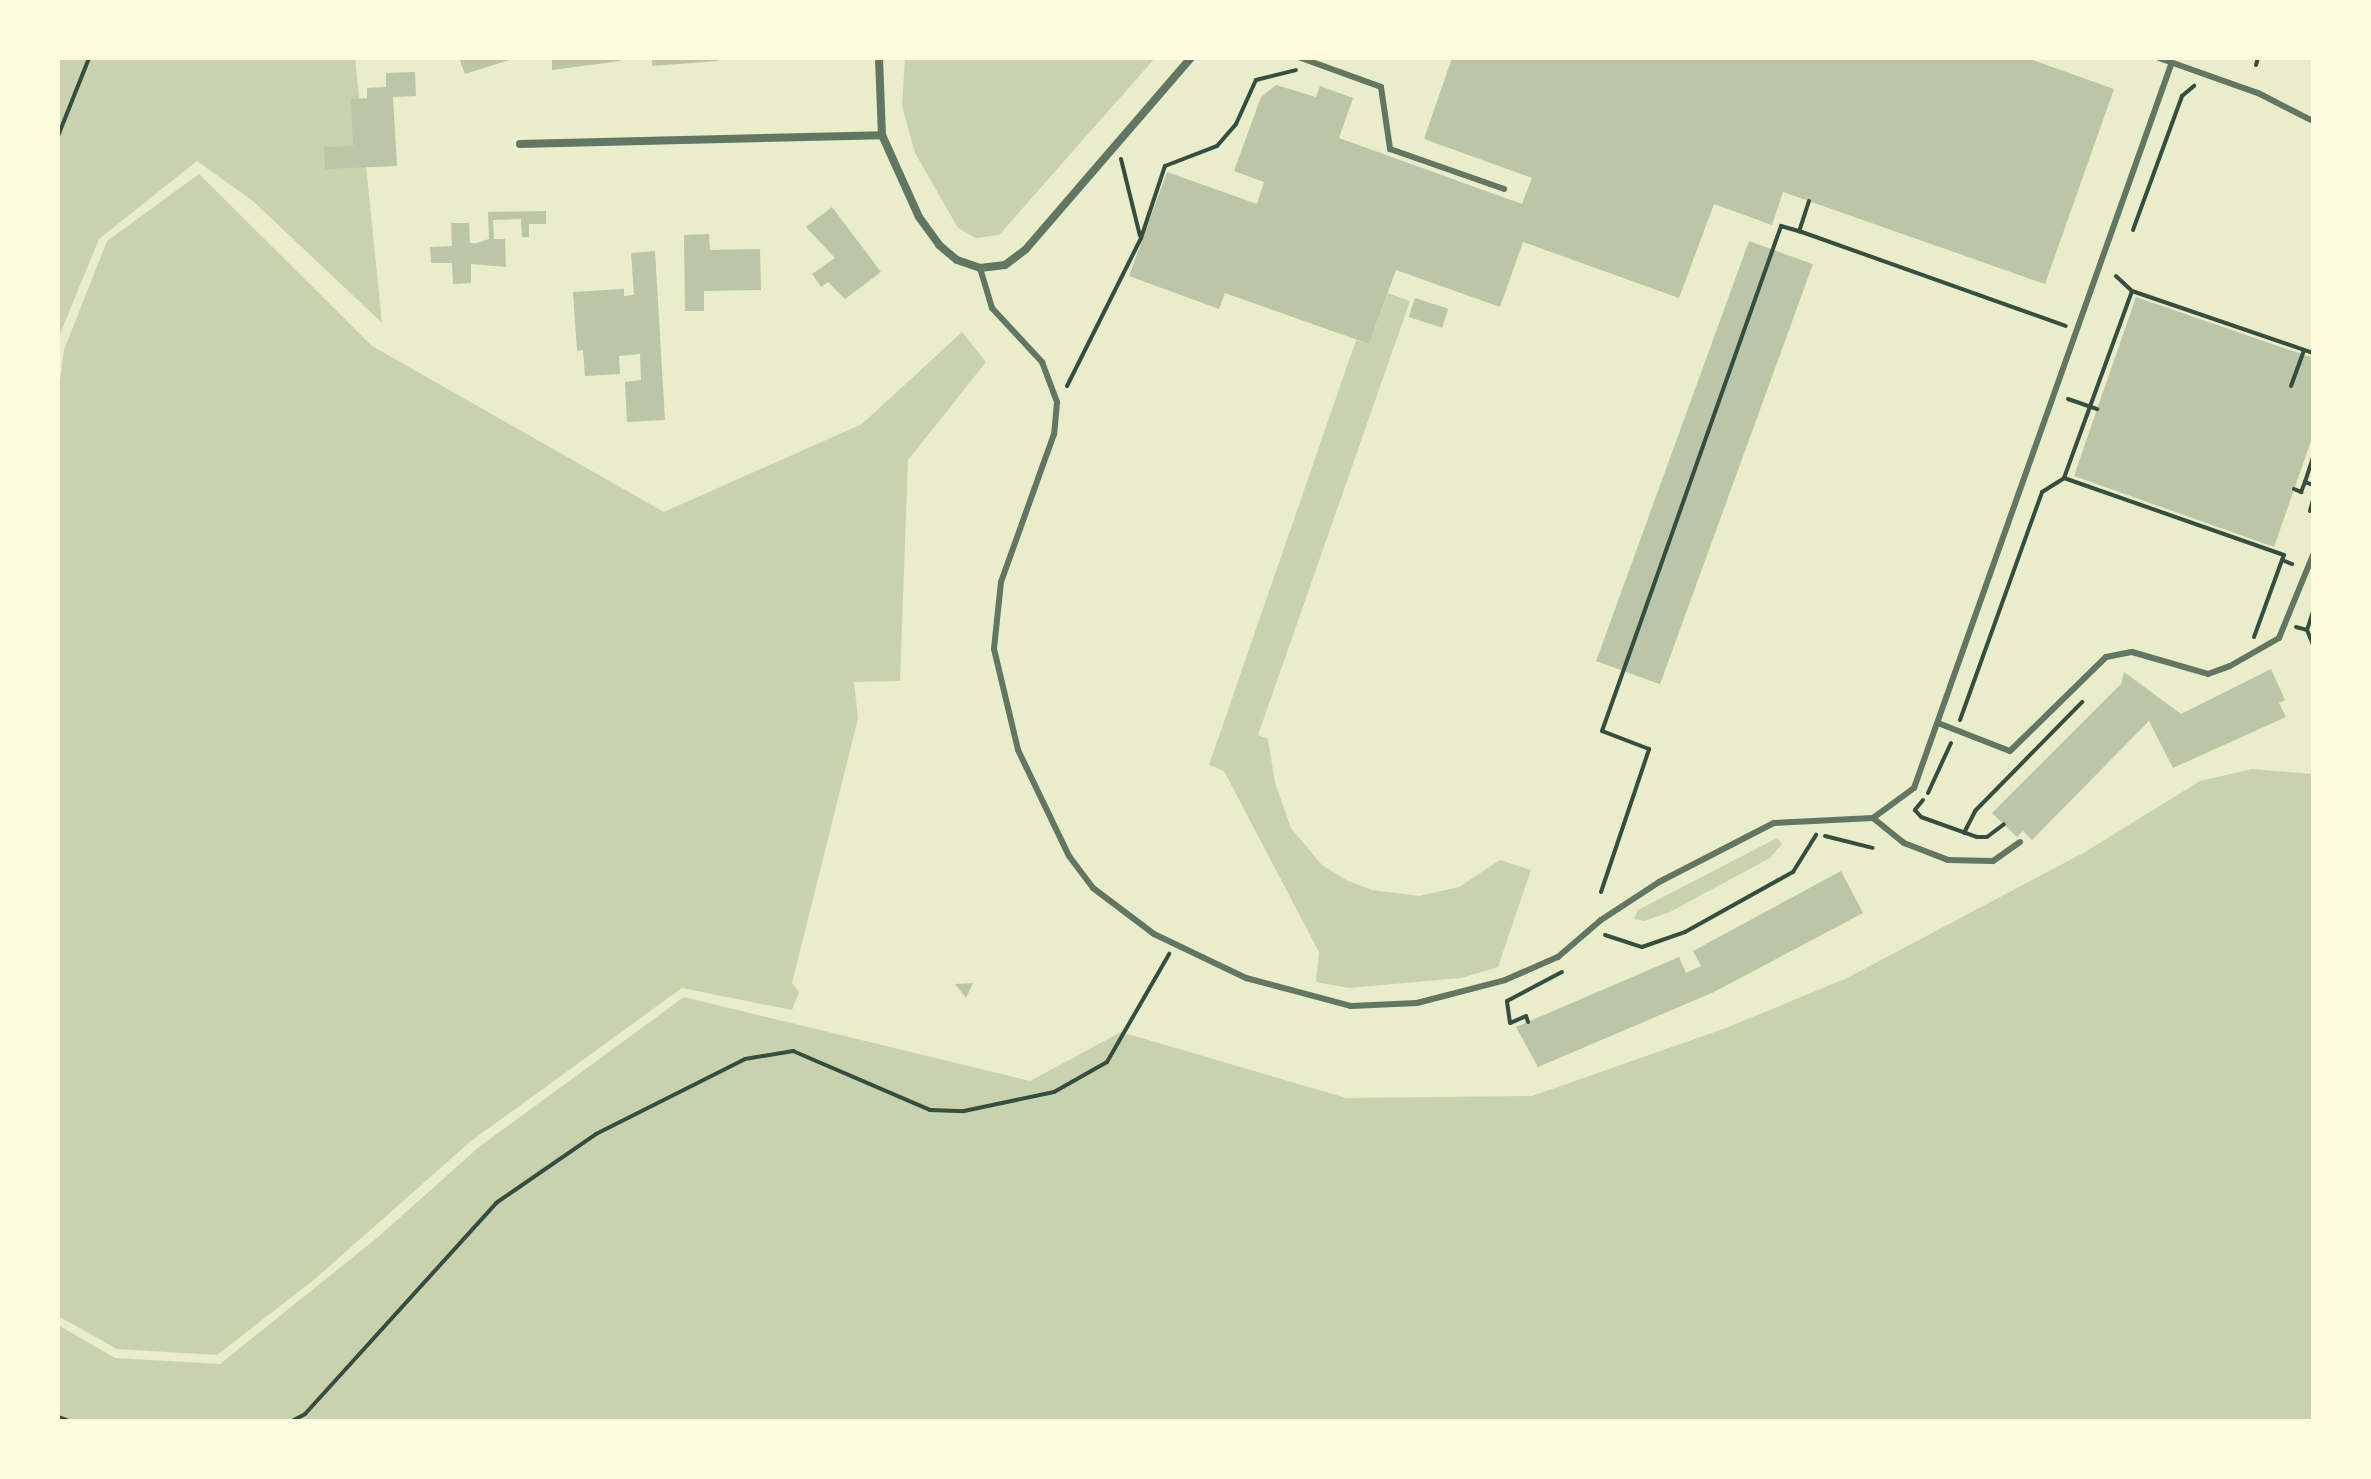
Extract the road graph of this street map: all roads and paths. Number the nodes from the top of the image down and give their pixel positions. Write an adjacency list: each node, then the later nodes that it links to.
1 (89, 58): 12 (path)
2 (879, 58): 11 (street)
3 (1191, 58): 14 (street)
4 (2159, 58): 7 (lane)
5 (2258, 58): 8 (path)
6 (1303, 59): 15 (lane); 19 (path)
7 (2172, 62): 10 (lane); 47 (lane)
8 (2256, 65)
9 (2189, 87): 17 (path)
10 (2313, 121)
11 (882, 135): 13 (street); 20 (street)
12 (58, 136)
13 (520, 144)
14 (1117, 144): 19 (path); 20 (street)
15 (1504, 189)
16 (1809, 201): 18 (path)
17 (2133, 230)
18 (1799, 231): 23 (path); 54 (path)
19 (1141, 238): 28 (path)
20 (980, 268): 28 (lane)
21 (2116, 276): 22 (path)
22 (2132, 291): 24 (path); 29 (path)
23 (2066, 326)
24 (2304, 350): 25 (path); 26 (path)
25 (2313, 353)
26 (2291, 386)
27 (2068, 399): 29 (path)
28 (1057, 402): 56 (lane)
29 (2090, 407): 30 (path); 32 (path)
30 (2097, 409)
31 (2313, 458): 33 (path)
32 (2064, 478): 39 (path); 48 (path)
33 (2305, 482): 34 (path); 35 (path)
34 (2313, 485)
35 (2294, 489)
36 (2313, 500): 37 (path)
37 (2310, 511)
38 (2313, 555): 42 (lane)
39 (2282, 560): 40 (path); 45 (path)
40 (2292, 564)
41 (2313, 612): 43 (path)
42 (2288, 625): 43 (path); 45 (lane)
43 (2307, 630): 44 (path)
44 (2313, 645)
45 (2247, 657): 48 (lane)
46 (2087, 698): 51 (path)
47 (1938, 723): 48 (lane); 49 (lane)
48 (1956, 730): 51 (path)
49 (1873, 818): 52 (lane); 56 (lane)
50 (2004, 824): 51 (path)
51 (1964, 833)
52 (2020, 842)
53 (1873, 848): 55 (path)
54 (1601, 892)
55 (1600, 939)
56 (1174, 945): 61 (path)
57 (1571, 966): 58 (path)
58 (1528, 1022)
59 (58, 1417): 60 (path)
60 (69, 1421)
61 (292, 1421)

